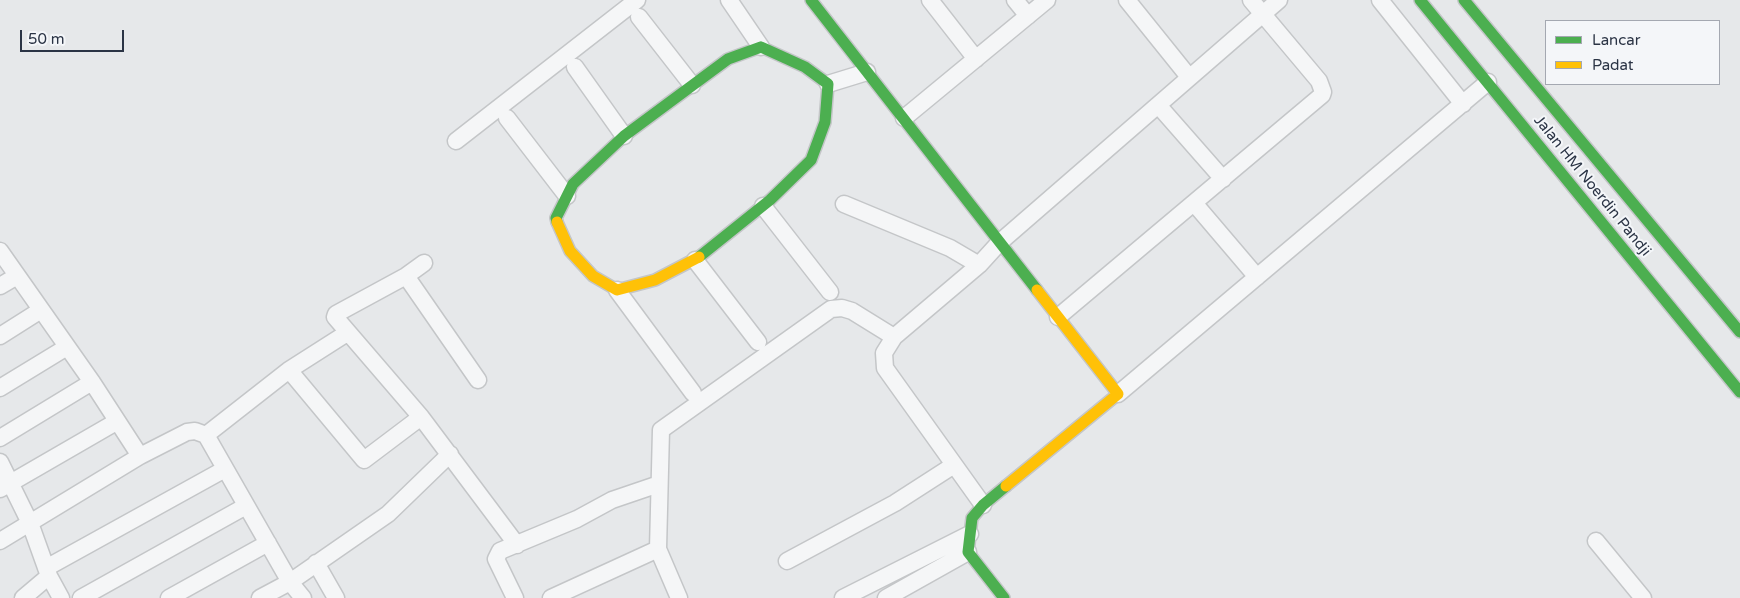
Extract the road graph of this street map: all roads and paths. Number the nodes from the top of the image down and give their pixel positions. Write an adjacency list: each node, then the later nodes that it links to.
1 (637, 0): 31 (street)
2 (729, 0): 16 (street)
3 (811, 0): 21 (street)
4 (930, 0): 18 (street)
5 (1016, 0): 14 (street)
6 (1047, 0): 14 (street)
7 (1127, 0): 22 (street)
8 (1251, 0): 13 (street)
9 (1278, 0): 13 (street)
10 (1380, 0): 26 (street)
11 (1420, 0): 23 (street, Jalan HM Noerdin Pandji)
12 (1464, 0): 17 (street, Jalan HM Noerdin Pandji)
13 (1262, 14): 22 (street); 32 (street)
14 (1028, 16): 18 (street)
15 (639, 17): 25 (street)
16 (761, 47): 24 (street); 25 (street)
17 (1509, 54): 19 (street); 50 (street, Jalan HM Noerdin Pandji)
18 (976, 59): 29 (street)
19 (1501, 64)
20 (575, 67): 30 (street)
21 (867, 72): 24 (street); 29 (street)
22 (1190, 77): 27 (street)
23 (1492, 82): 26 (street); 60 (street, Jalan HM Noerdin Pandji)
24 (828, 84): 36 (street)
25 (692, 85): 30 (street)
26 (1463, 104): 44 (street)
27 (1158, 105): 32 (street); 37 (street)
28 (507, 118): 33 (street)
29 (904, 118): 37 (street)
30 (624, 136): 33 (street)
31 (456, 141)
32 (1223, 179): 34 (street)
33 (567, 196): 46 (street)
34 (1194, 203): 44 (street); 49 (street)
35 (844, 204): 41 (street)
36 (763, 206): 39 (street); 47 (street)
37 (999, 244): 41 (street); 49 (street)
38 (0, 251): 42 (street)
39 (695, 260): 46 (street); 54 (street)
40 (424, 264): 43 (street)
41 (979, 265): 53 (street)
42 (17, 276): 45 (street); 48 (street)
43 (406, 276): 51 (street); 57 (street)
44 (1257, 278): 62 (street)
45 (0, 286)
46 (618, 290): 61 (street)
47 (830, 292)
48 (41, 310): 52 (street); 55 (street)
49 (1058, 317): 62 (street)
50 (1740, 332)
51 (347, 333): 56 (street); 63 (street)
52 (0, 336)
53 (894, 337): 70 (street); 72 (street)
54 (758, 342)
55 (67, 347): 58 (street); 59 (street)
56 (289, 370): 63 (street); 65 (street)
57 (478, 380)
58 (92, 382): 64 (street); 66 (street)
59 (0, 388)
60 (1740, 392)
61 (693, 393)
62 (1118, 394): 74 (street)
63 (421, 417): 67 (street)
64 (116, 422): 68 (street); 73 (street)
65 (206, 435): 68 (street); 71 (street)
66 (0, 438)
67 (450, 454): 81 (street); 85 (street)
68 (140, 456): 76 (street)
69 (0, 462): 73 (street)
70 (954, 464): 74 (street); 84 (street)
71 (225, 469): 75 (street); 86 (street)
72 (659, 484): 81 (street); 82 (street)
73 (6, 486): 76 (street)
74 (983, 505): 77 (street)
75 (246, 506): 80 (street); 91 (street)
76 (30, 523): 78 (street); 86 (street)
77 (970, 534): 83 (street); 99 (street)
78 (0, 541)
79 (1596, 541): 101 (street)
80 (268, 543): 87 (street); 92 (street)
81 (517, 544): 96 (street)
82 (658, 549): 97 (street); 98 (street)
83 (968, 552): 88 (street); 100 (street)
84 (787, 561)
85 (316, 563): 87 (street); 95 (street)
86 (48, 572): 89 (street); 90 (street)
87 (290, 582): 93 (street); 94 (street)
88 (895, 596)
89 (22, 598)
90 (61, 598)
91 (82, 598)
92 (168, 598)
93 (260, 598)
94 (303, 598)
95 (336, 598)
96 (514, 598)
97 (551, 598)
98 (679, 598)
99 (843, 598)
100 (1004, 598)
101 (1642, 598)

